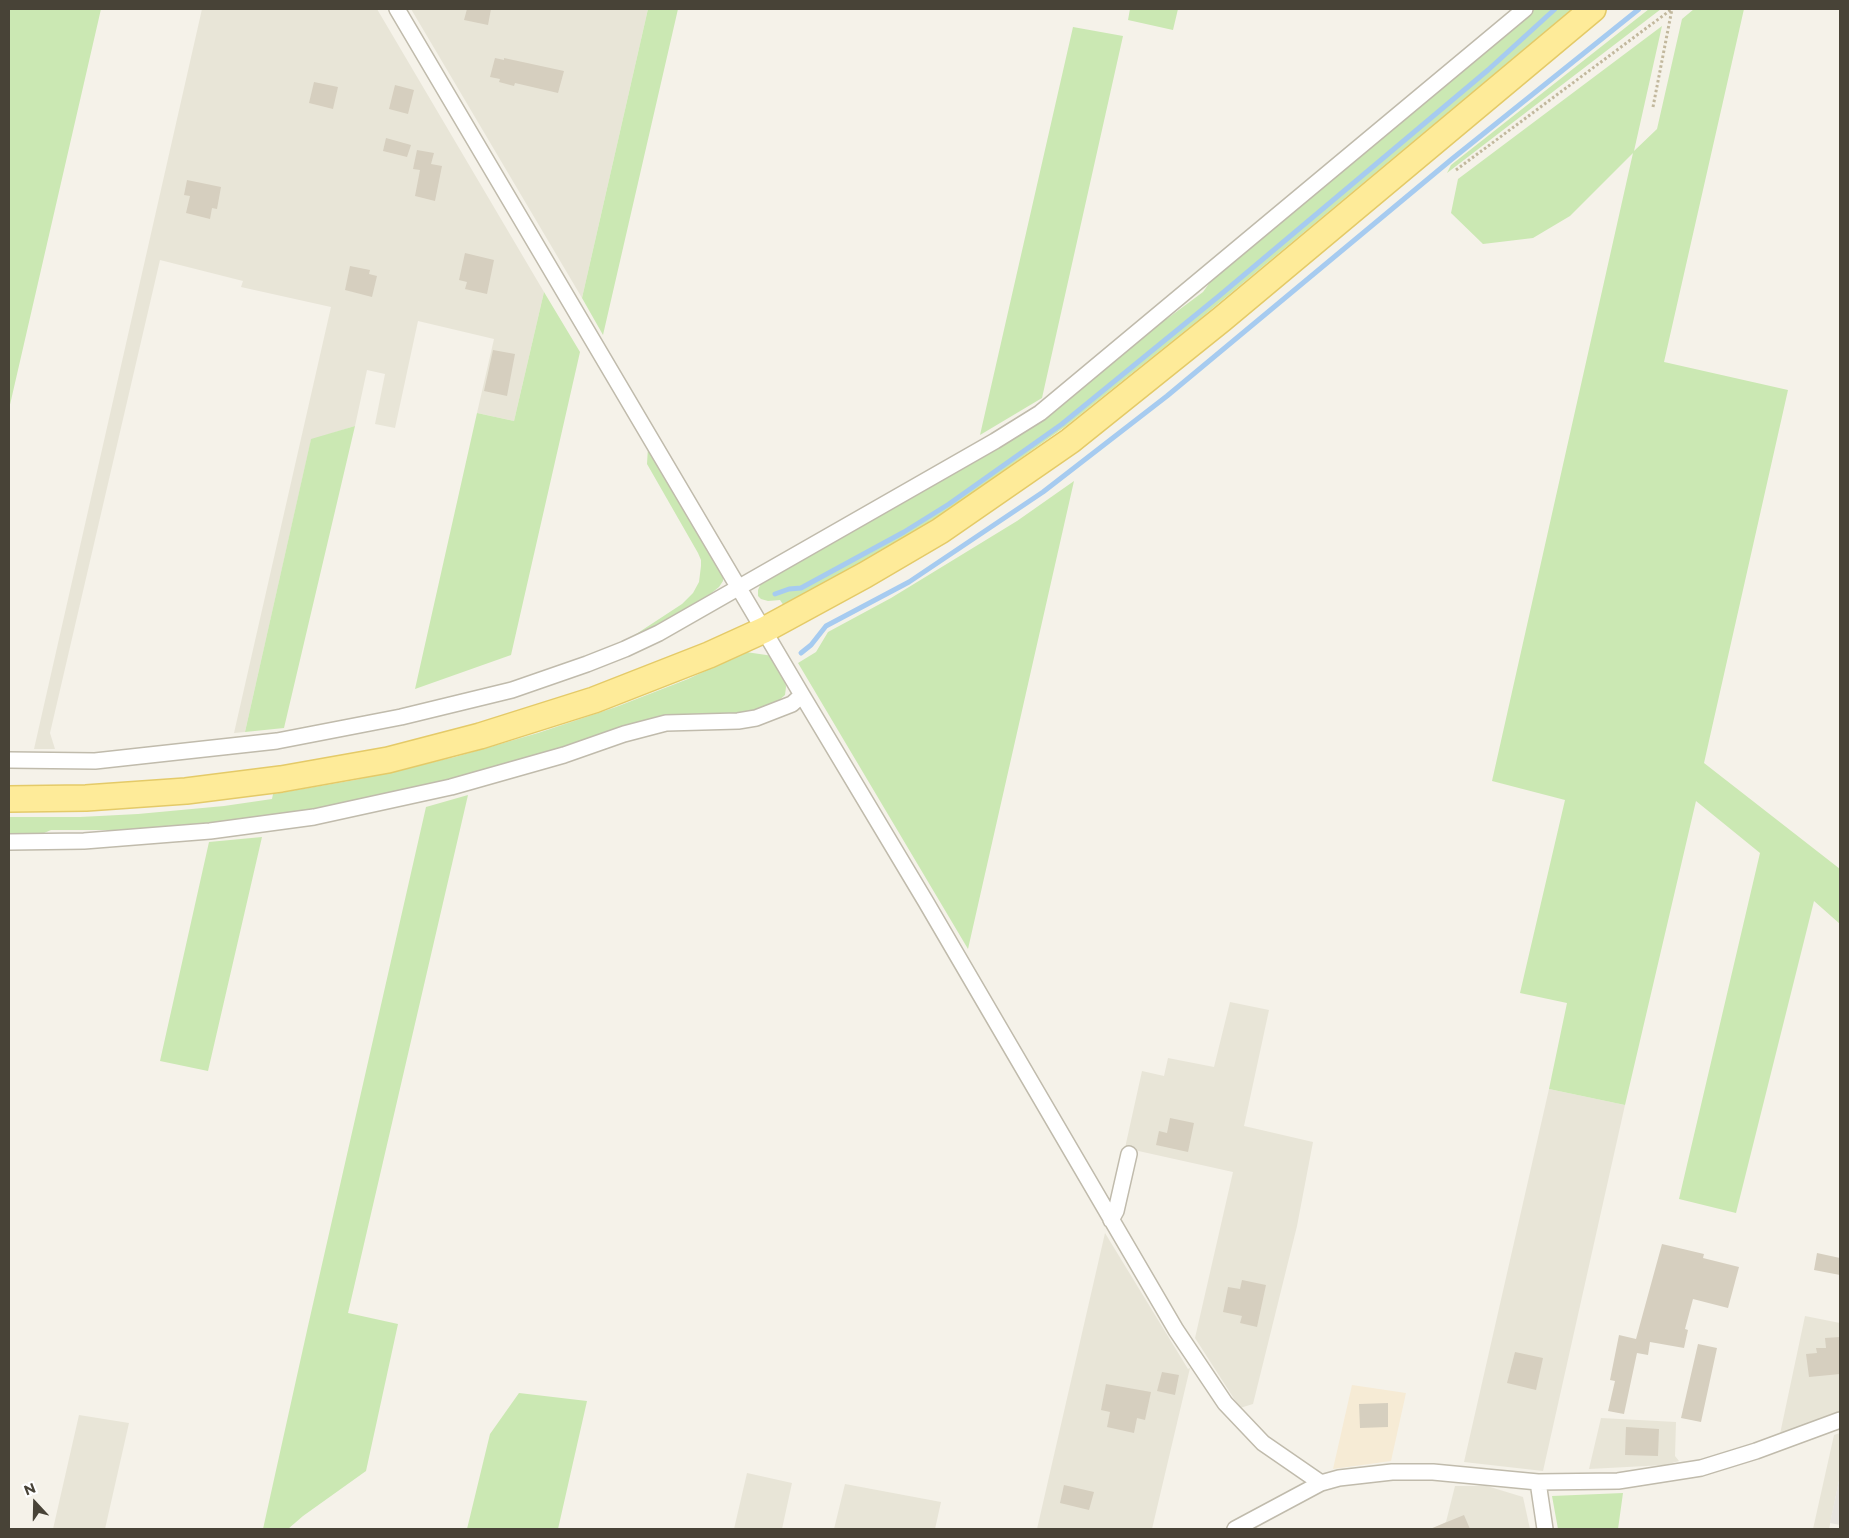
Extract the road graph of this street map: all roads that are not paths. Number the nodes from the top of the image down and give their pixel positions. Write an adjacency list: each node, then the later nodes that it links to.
1 (397, 9): 4 (street)
2 (1525, 9): 4 (street)
3 (1593, 9): 5 (main road)
4 (739, 587): 5 (street); 7 (street)
5 (764, 630): 6 (street); 8 (main road)
6 (802, 695): 9 (street); 11 (street)
7 (9, 760)
8 (9, 799)
9 (9, 842)
10 (1130, 1154): 11 (street)
11 (1111, 1220): 14 (street)
12 (1840, 1420): 13 (street)
13 (1538, 1482): 14 (street); 16 (street)
14 (1321, 1483): 15 (street)
15 (1235, 1529)
16 (1544, 1529)

